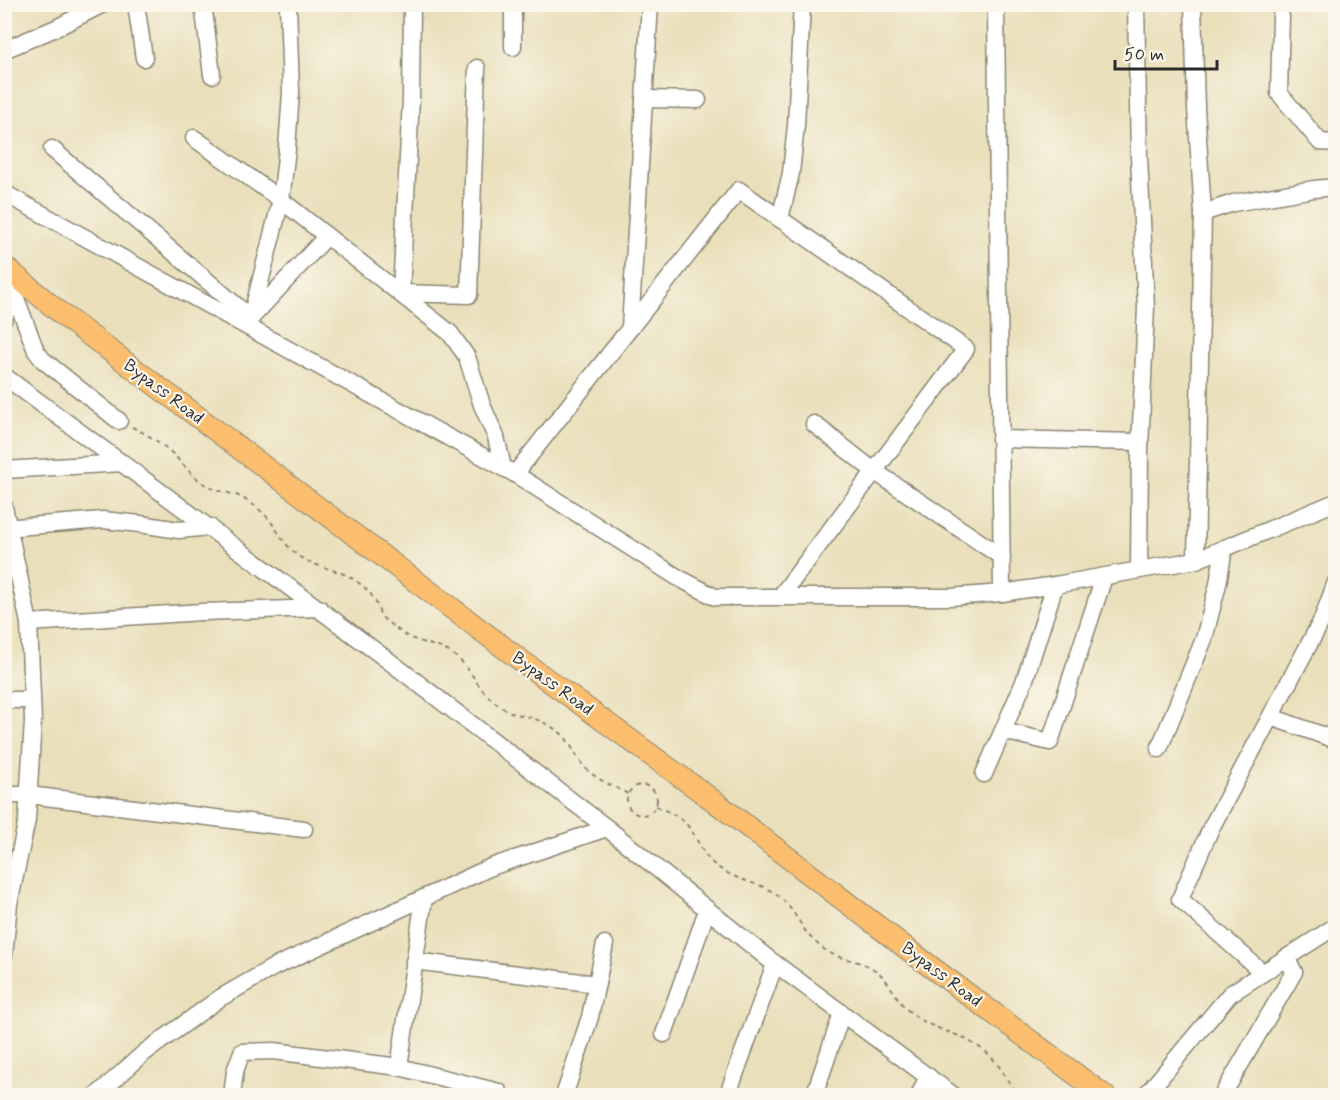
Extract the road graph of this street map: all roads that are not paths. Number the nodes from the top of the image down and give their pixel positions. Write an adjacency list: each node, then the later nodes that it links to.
1 (103, 4): 14 (street)
2 (136, 4): 15 (street)
3 (203, 4): 17 (street)
4 (288, 4): 25 (street)
5 (412, 4): 30 (street)
6 (513, 4): 13 (street)
7 (650, 4): 18 (street)
8 (802, 4): 27 (street)
9 (996, 4): 37 (street)
10 (1136, 4): 38 (street)
11 (1193, 4): 26 (street)
12 (1281, 16): 21 (street)
13 (513, 47)
14 (4, 50)
15 (144, 58)
16 (477, 68): 30 (street)
17 (212, 75)
18 (644, 99): 19 (street); 33 (street)
19 (698, 100)
20 (194, 138): 25 (street)
21 (1335, 143)
22 (52, 149): 32 (street)
23 (1335, 187): 26 (street)
24 (4, 193): 32 (street)
25 (281, 200): 28 (street); 32 (street)
26 (1203, 213): 49 (street)
27 (780, 219): 33 (street); 42 (street)
28 (327, 236): 30 (street); 32 (street)
29 (13, 279): 31 (street); 35 (street); 94 (main road, Bypass Road)
30 (401, 293): 41 (street)
31 (4, 318)
32 (248, 322): 41 (street)
33 (630, 328): 41 (street)
34 (4, 376): 39 (street)
35 (119, 421)
36 (814, 424): 42 (street)
37 (1000, 439): 38 (street); 48 (street)
38 (1140, 442): 50 (street)
39 (123, 463): 40 (street); 45 (street)
40 (4, 470)
41 (509, 471): 55 (street)
42 (874, 471): 48 (street); 55 (street)
43 (1335, 502): 47 (street)
44 (4, 507): 46 (street)
45 (210, 527): 46 (street); 56 (street)
46 (7, 528): 57 (street)
47 (1224, 548): 49 (street); 64 (street)
48 (1002, 557): 54 (street)
49 (1196, 560): 50 (street)
50 (1139, 570): 51 (street)
51 (1104, 577): 53 (street); 62 (street)
52 (1335, 582): 58 (street)
53 (1055, 585): 54 (street); 62 (street)
54 (1002, 593): 55 (street)
55 (780, 597)
56 (318, 608): 57 (street); 68 (street)
57 (29, 622): 60 (street)
58 (1329, 622): 61 (street)
59 (4, 700): 60 (street)
60 (32, 700): 67 (street)
61 (1271, 717): 63 (street); 79 (street)
62 (1003, 731): 65 (street)
63 (1335, 740)
64 (1159, 749)
65 (984, 774)
66 (4, 795): 67 (street)
67 (29, 795): 69 (street); 70 (street)
68 (607, 828): 71 (street); 72 (street)
69 (304, 829)
70 (8, 896): 75 (street)
71 (424, 898): 77 (street); 87 (street)
72 (707, 910): 78 (street); 82 (street)
73 (1335, 926): 76 (street)
74 (605, 944): 80 (street)
75 (4, 955)
76 (1286, 958): 79 (street); 96 (street)
77 (414, 961): 80 (street); 83 (street)
78 (775, 964): 81 (street); 85 (street)
79 (1263, 973): 95 (street)
80 (597, 984): 90 (street)
81 (842, 1013): 84 (street); 91 (street)
82 (664, 1034)
83 (399, 1067): 86 (street); 89 (street)
84 (928, 1076): 92 (street); 93 (street)
85 (729, 1091)
86 (499, 1092)
87 (98, 1094): 88 (street)
88 (120, 1095)
89 (232, 1095)
90 (566, 1095)
91 (814, 1095)
92 (919, 1095)
93 (954, 1095)
94 (1105, 1095)
95 (1145, 1095)
96 (1222, 1095)

